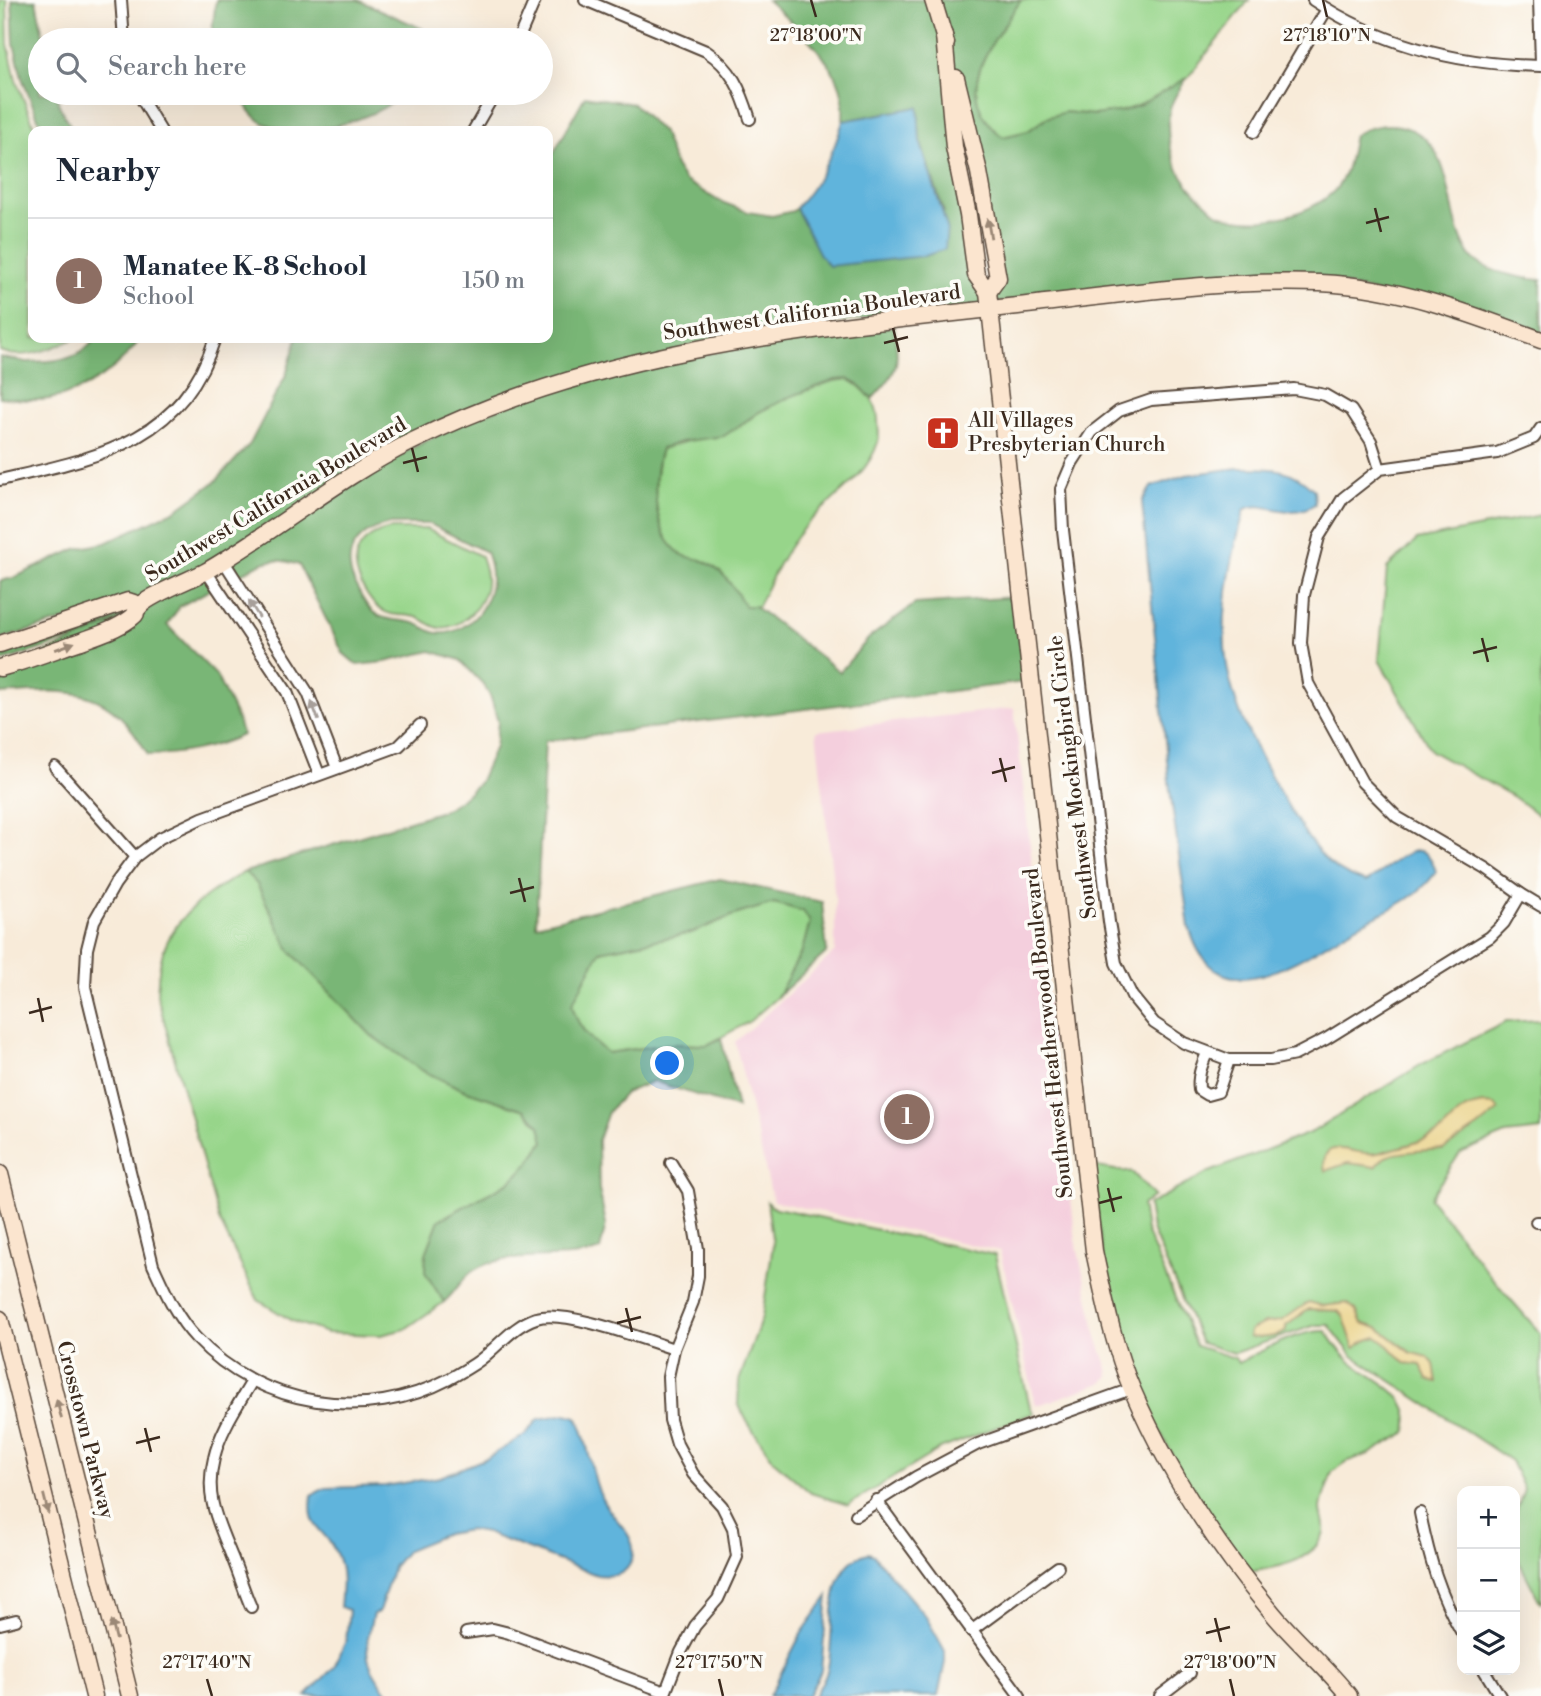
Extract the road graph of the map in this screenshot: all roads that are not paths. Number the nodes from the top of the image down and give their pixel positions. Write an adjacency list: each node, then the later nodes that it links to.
1 (121, 0): 8 (street)
2 (535, 0): 9 (street)
3 (585, 0): 14 (street)
4 (933, 0): 10 (street, Southwest Heatherwood Boulevard)
5 (1313, 0): 7 (street)
6 (1539, 0): 11 (street)
7 (1327, 9): 11 (street); 17 (street)
8 (123, 28)
9 (523, 28)
10 (944, 35): 18 (street, Southwest Heatherwood Boulevard); 19 (street, Southwest Heatherwood Boulevard)
11 (1541, 65)
12 (145, 105): 15 (street)
13 (488, 105): 16 (street)
14 (750, 119)
15 (158, 126)
16 (476, 126)
17 (1254, 132)
18 (976, 160): 19 (street); 20 (street, Southwest Heatherwood Boulevard, one-way to 18)
19 (958, 164): 20 (street, Southwest Heatherwood Boulevard)
20 (988, 292): 21 (street, Southwest Heatherwood Boulevard)
21 (990, 309): 22 (street, Southwest California Boulevard); 27 (street, Southwest California Boulevard); 46 (street, Southwest Heatherwood Boulevard)
22 (1541, 340)
23 (213, 343): 26 (street)
24 (1541, 428): 25 (street)
25 (1380, 469): 37 (street); 39 (street, Southwest Mockingbird Circle)
26 (0, 480)
27 (223, 560): 28 (street, Southwest California Boulevard); 34 (street, one-way to 27)
28 (206, 571): 29 (street, Southwest California Boulevard); 35 (street)
29 (140, 605): 30 (street, Southwest California Boulevard); 31 (street, Southwest California Boulevard, one-way to 29)
30 (0, 644)
31 (0, 668)
32 (420, 725): 34 (street)
33 (55, 767): 36 (street)
34 (337, 768): 35 (street)
35 (319, 774): 36 (street)
36 (135, 857): 45 (street)
37 (1521, 894): 38 (street); 40 (street, Southwest Mockingbird Circle)
38 (1541, 906)
39 (1207, 1053): 40 (street, Southwest Mockingbird Circle); 40 (street)
40 (1229, 1060)
41 (671, 1163): 44 (street)
42 (0, 1174): 61 (street, Crosstown Parkway, one-way to 42)
43 (0, 1319): 60 (street, one-way to 60)
44 (674, 1349): 45 (street); 59 (street)
45 (252, 1381): 51 (street)
46 (1131, 1389): 47 (street); 64 (street, Southwest Heatherwood Boulevard)
47 (876, 1500): 49 (street); 55 (street)
48 (1420, 1513): 53 (street)
49 (856, 1515)
50 (1058, 1567): 55 (street)
51 (251, 1607)
52 (16, 1620): 54 (street)
53 (1457, 1623)
54 (0, 1624)
55 (971, 1631): 62 (street)
56 (467, 1633): 59 (street)
57 (1190, 1673): 63 (street)
58 (1487, 1675): 65 (street)
59 (664, 1694)
60 (94, 1696)
61 (130, 1696)
62 (1020, 1696)
63 (1160, 1696)
64 (1349, 1696)
65 (1500, 1696)

